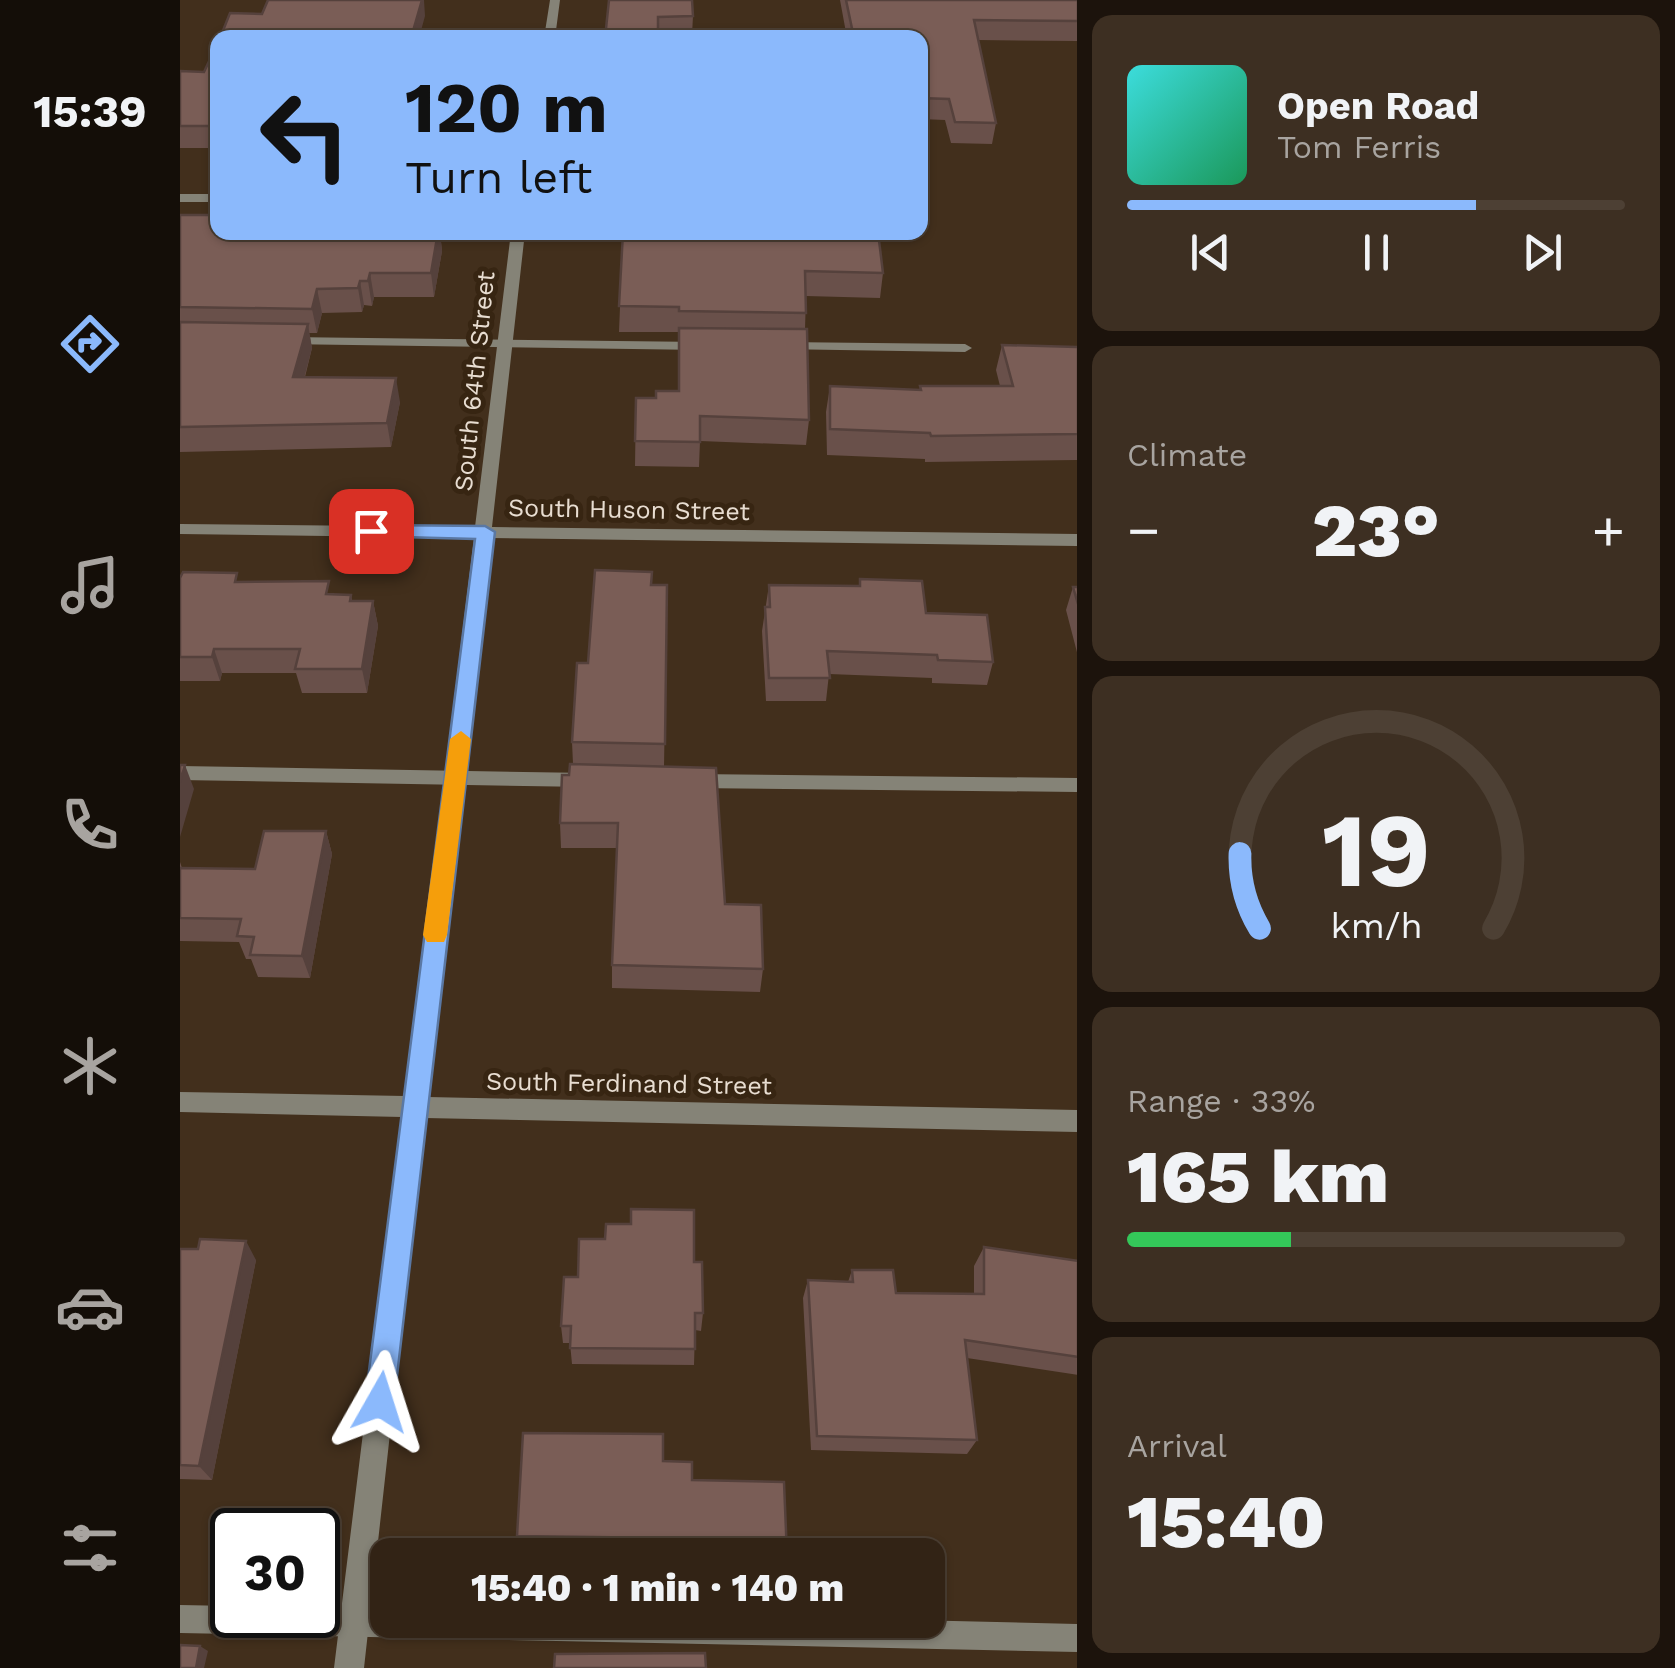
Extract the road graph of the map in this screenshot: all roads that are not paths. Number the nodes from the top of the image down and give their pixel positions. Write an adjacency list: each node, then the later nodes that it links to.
1 (555, 0): 2 (street)
2 (550, 30)
3 (180, 198): 4 (street)
4 (210, 198)
5 (517, 240): 7 (street, South 64th Street)
6 (276, 341): 7 (street)
7 (506, 344): 8 (street); 12 (street, South 64th Street)
8 (725, 346)
9 (765, 346): 10 (street)
10 (965, 348)
11 (180, 529): 12 (street, South Huson Street)
12 (485, 532): 13 (street, South Huson Street); 15 (street, South 64th Street)
13 (1077, 540)
14 (180, 773): 15 (street)
15 (456, 778): 16 (street); 20 (street, South 64th Street)
16 (611, 780)
17 (670, 780): 18 (street)
18 (1077, 785)
19 (180, 1102): 20 (street, South Ferdinand Street)
20 (413, 1106): 21 (street, South Ferdinand Street); 23 (street, South 64th Street)
21 (1077, 1120)
22 (180, 1619): 23 (street)
23 (354, 1623): 24 (street); 25 (street, South 64th Street)
24 (1077, 1638)
25 (349, 1668)

